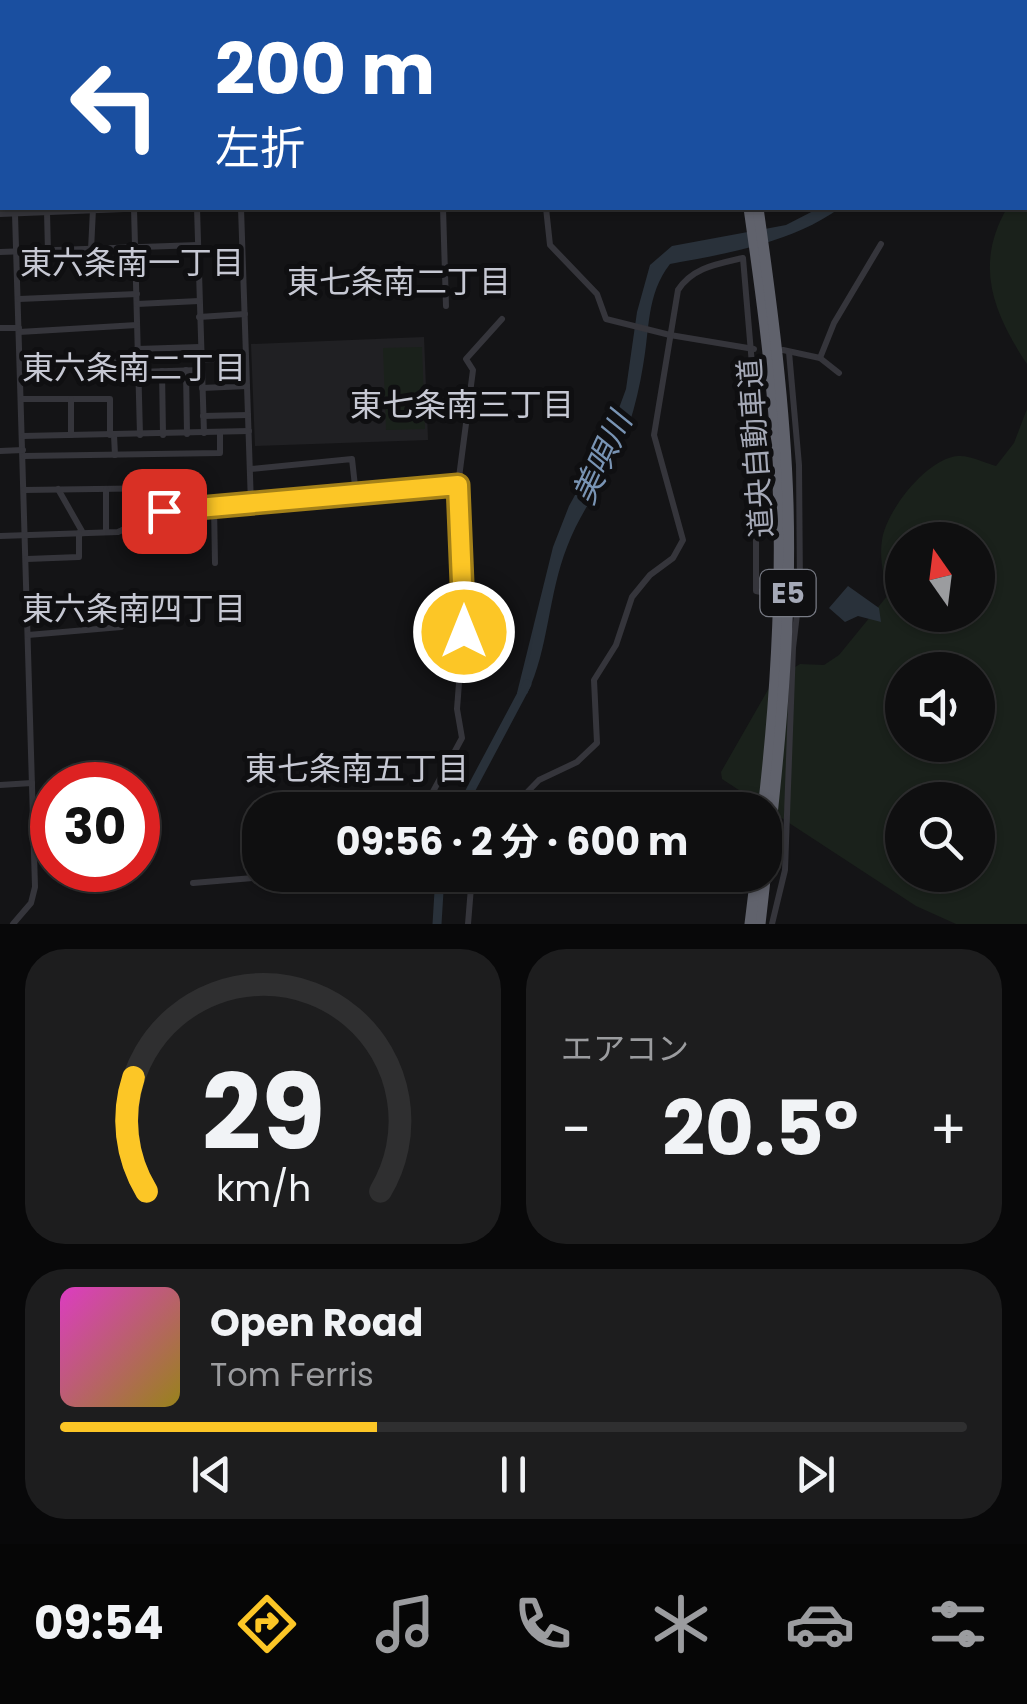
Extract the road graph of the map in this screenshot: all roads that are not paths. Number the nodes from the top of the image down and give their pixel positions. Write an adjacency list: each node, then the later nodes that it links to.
1 (78, 210): 11 (street)
2 (93, 210): 16 (street)
3 (134, 210): 15 (street)
4 (197, 210): 14 (street)
5 (241, 210): 26 (street)
6 (444, 210): 25 (street)
7 (546, 210): 32 (street)
8 (750, 210): 20 (highway, 道央自動車道 / E5)
9 (758, 210): 20 (highway, 道央自動車道 / E5)
10 (14, 211): 11 (street); 12 (street); 19 (street)
11 (47, 212): 18 (street)
12 (0, 214)
13 (881, 244): 38 (street)
14 (198, 245): 15 (street); 23 (street)
15 (136, 248): 16 (street); 21 (street)
16 (91, 250): 18 (street)
17 (0, 252): 19 (street)
18 (48, 252): 19 (street)
19 (17, 253): 22 (street)
20 (761, 262): 87 (highway, 道央自動車道 / E5); 96 (highway, 道央自動車道 / E5)
21 (137, 294): 22 (street); 24 (street)
22 (18, 300): 31 (street)
23 (199, 302): 24 (street); 27 (street)
24 (137, 304): 29 (street)
25 (446, 306)
26 (245, 314): 27 (street); 36 (street)
27 (200, 317): 33 (street)
28 (502, 319): 65 (street)
29 (138, 325): 31 (street); 34 (street)
30 (0, 328): 31 (street)
31 (19, 330): 40 (street)
32 (670, 335): 35 (street); 35 (street); 86 (street)
33 (200, 347): 34 (street); 39 (street)
34 (138, 349): 37 (street)
35 (754, 350): 79 (street)
36 (246, 357): 39 (street); 46 (street)
37 (138, 358): 40 (street); 44 (street)
38 (820, 358): 45 (street); 97 (street)
39 (201, 360): 42 (street)
40 (21, 363): 48 (street)
41 (186, 370): 42 (street); 43 (street); 54 (street)
42 (201, 370): 47 (street)
43 (162, 371): 44 (street); 59 (street)
44 (138, 372): 58 (street)
45 (839, 374)
46 (248, 386): 47 (street); 50 (street)
47 (202, 388): 51 (street)
48 (22, 399): 49 (street); 60 (street)
49 (71, 399): 56 (street); 57 (street)
50 (248, 415): 51 (street); 52 (street)
51 (203, 416): 55 (street)
52 (249, 431): 53 (street); 64 (street)
53 (220, 432): 55 (street); 63 (street)
54 (187, 434): 55 (street); 59 (street)
55 (204, 434)
56 (70, 435): 57 (street); 60 (street)
57 (112, 435): 58 (street); 63 (street)
58 (140, 435): 59 (street)
59 (164, 435)
60 (24, 436): 62 (street)
61 (0, 451): 62 (street)
62 (23, 453): 63 (street); 67 (street)
63 (115, 455)
64 (250, 469): 69 (street); 70 (street)
65 (458, 485): 69 (street); 85 (street)
66 (106, 489): 68 (street); 72 (street); 73 (street)
67 (24, 490): 68 (street); 75 (street)
68 (58, 490): 74 (street)
69 (356, 496): 70 (street)
70 (251, 504): 71 (street)
71 (214, 507): 72 (street); 78 (street)
72 (168, 511): 73 (street)
73 (106, 532): 74 (street)
74 (81, 533): 75 (street); 77 (street)
75 (26, 535): 76 (street); 77 (street)
76 (0, 536)
77 (27, 558): 81 (street)
78 (215, 563)
79 (765, 594)
80 (121, 627): 81 (street)
81 (28, 634): 82 (street)
82 (31, 762)
83 (30, 783): 84 (street)
84 (0, 785)
85 (433, 792)
86 (527, 792)
87 (764, 792)
88 (242, 879): 89 (street)
89 (193, 883)
90 (34, 892): 93 (street)
91 (471, 892): 94 (street)
92 (754, 892): 95 (highway)
93 (13, 924)
94 (468, 924)
95 (750, 924)
96 (760, 924)
97 (772, 924)

